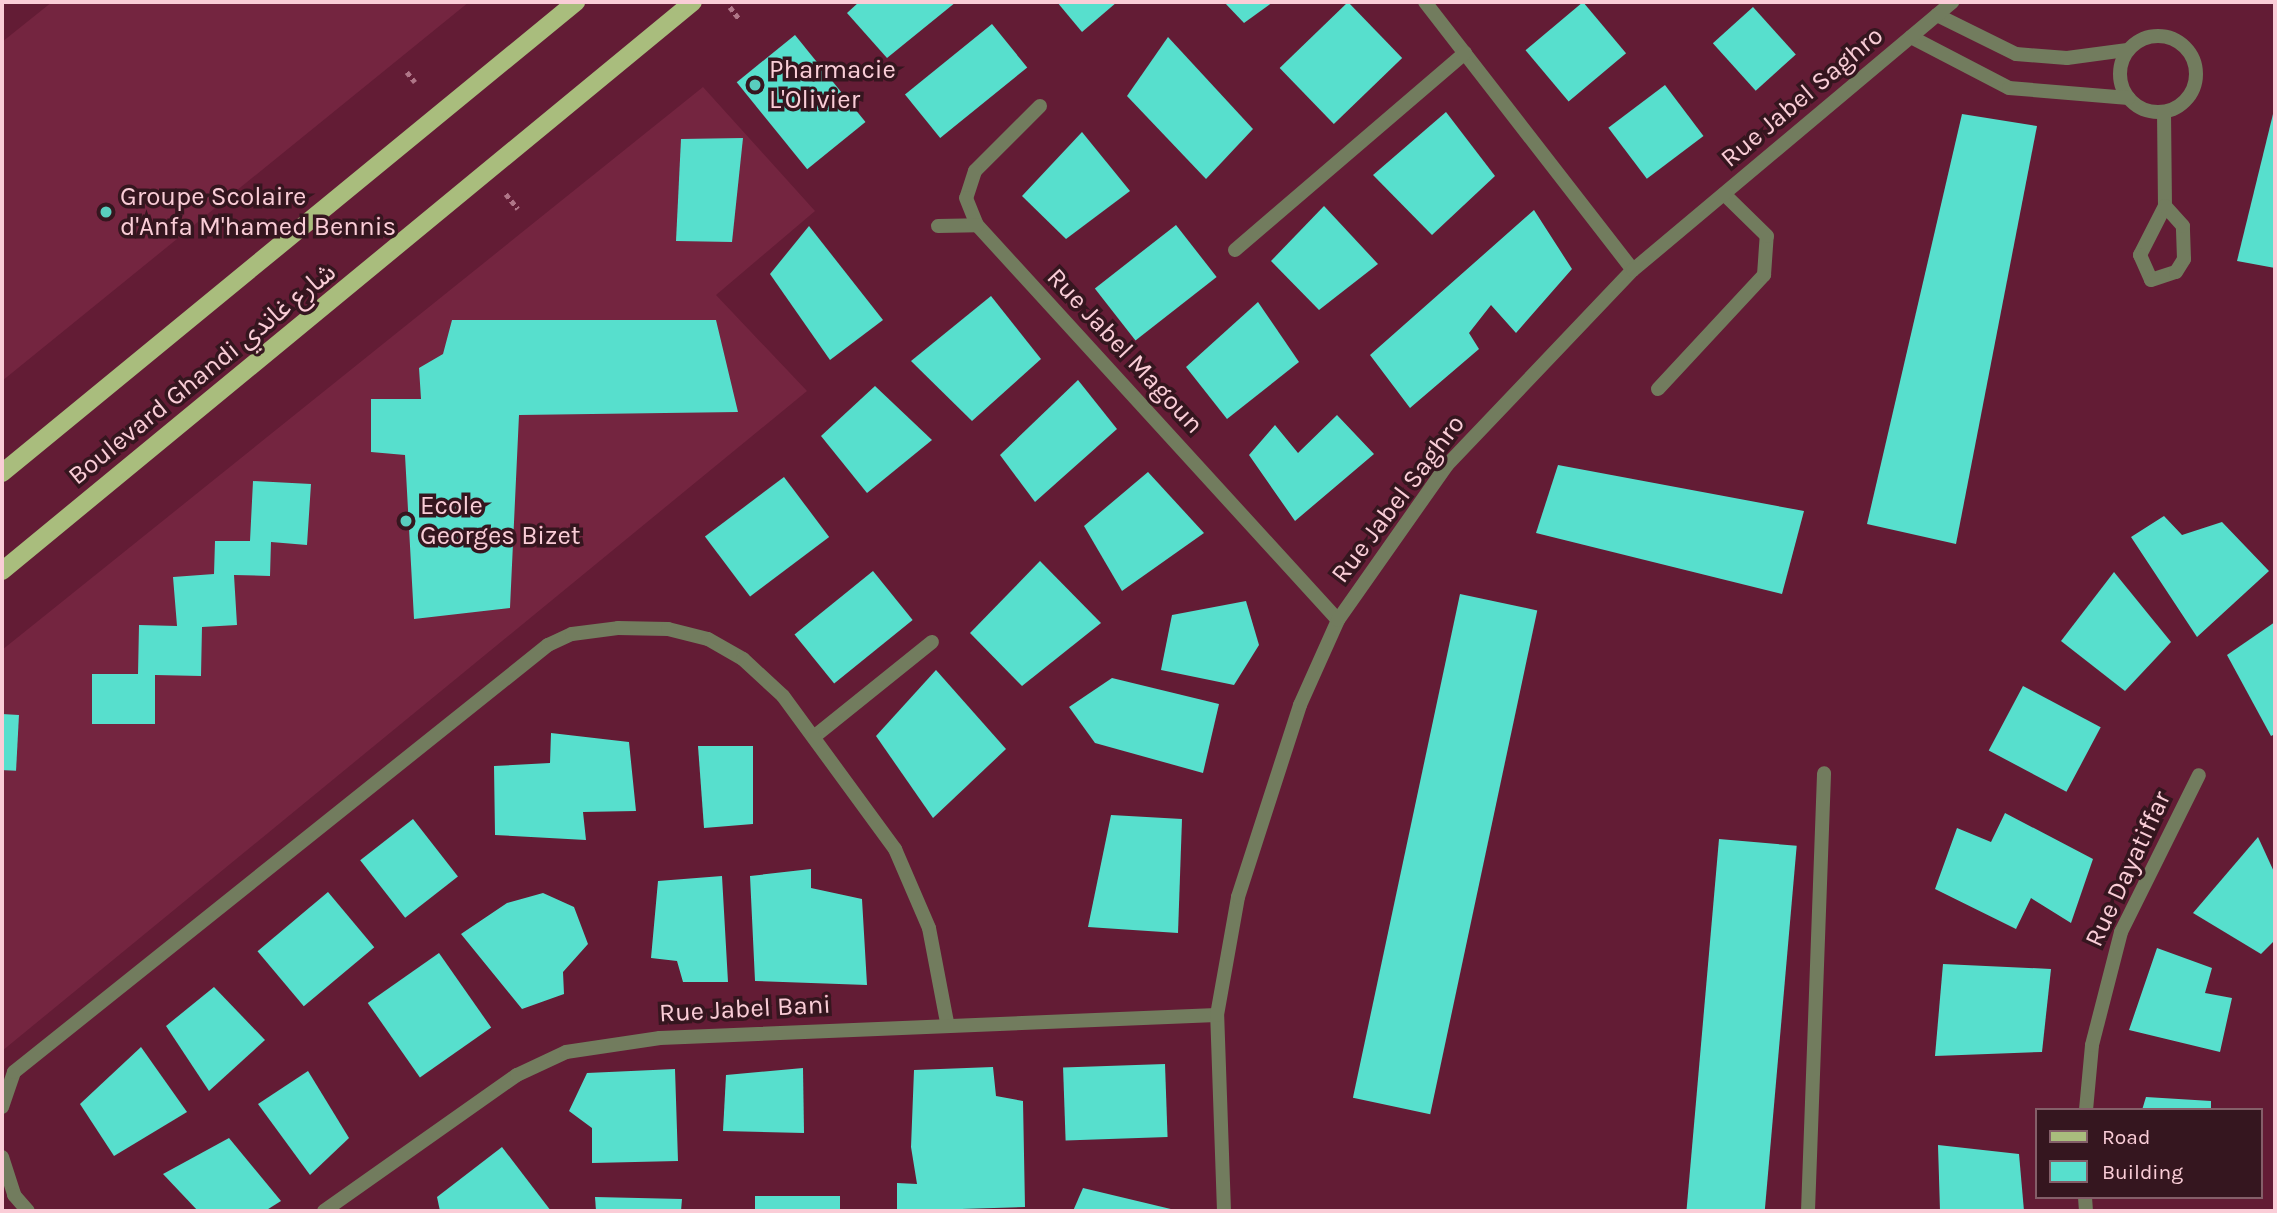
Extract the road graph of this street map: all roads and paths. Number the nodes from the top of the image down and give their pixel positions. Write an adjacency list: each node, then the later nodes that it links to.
1 (576, 2): 25 (main road, Boulevard Ghandi شارع غاندي)
2 (693, 2): 26 (main road, Boulevard Ghandi شارع غاندي)
3 (1425, 2): 10 (street)
4 (1952, 2): 6 (street, Rue Jabel Saghro)
5 (730, 6): 7 (path)
6 (1937, 15): 8 (street, Rue Jabel Saghro); 9 (street)
7 (740, 20)
8 (1911, 37): 13 (street); 17 (street, Rue Jabel Saghro)
9 (2127, 50): 13 (street); 15 (street)
10 (1465, 53): 22 (street); 23 (street)
11 (407, 72): 12 (path)
12 (415, 82)
13 (2129, 98): 15 (street)
14 (1040, 107): 20 (street, Rue Jabel Magoun)
15 (2164, 112): 18 (street)
16 (505, 193): 19 (path)
17 (1724, 194): 23 (street, Rue Jabel Saghro); 24 (street)
18 (2165, 206): 18 (street)
19 (518, 209)
20 (976, 225): 21 (street); 27 (street, Rue Jabel Magoun)
21 (938, 226)
22 (1235, 250)
23 (1633, 270): 27 (street, Rue Jabel Saghro)
24 (1658, 389)
25 (2, 473)
26 (2, 571)
27 (1338, 620): 32 (street, Rue Jabel Saghro)
28 (932, 642): 29 (street)
29 (815, 736): 33 (street); 34 (street)
30 (1824, 774): 40 (street)
31 (2199, 775): 35 (street, Rue Dayatiffar)
32 (1217, 1015): 33 (street, Rue Jabel Bani); 39 (street, Rue Jabel Saghro)
33 (947, 1022): 38 (street, Rue Jabel Bani)
34 (2, 1107)
35 (2085, 1108)
36 (2, 1157): 37 (street)
37 (28, 1211)
38 (324, 1211)
39 (1224, 1211)
40 (1808, 1211)

